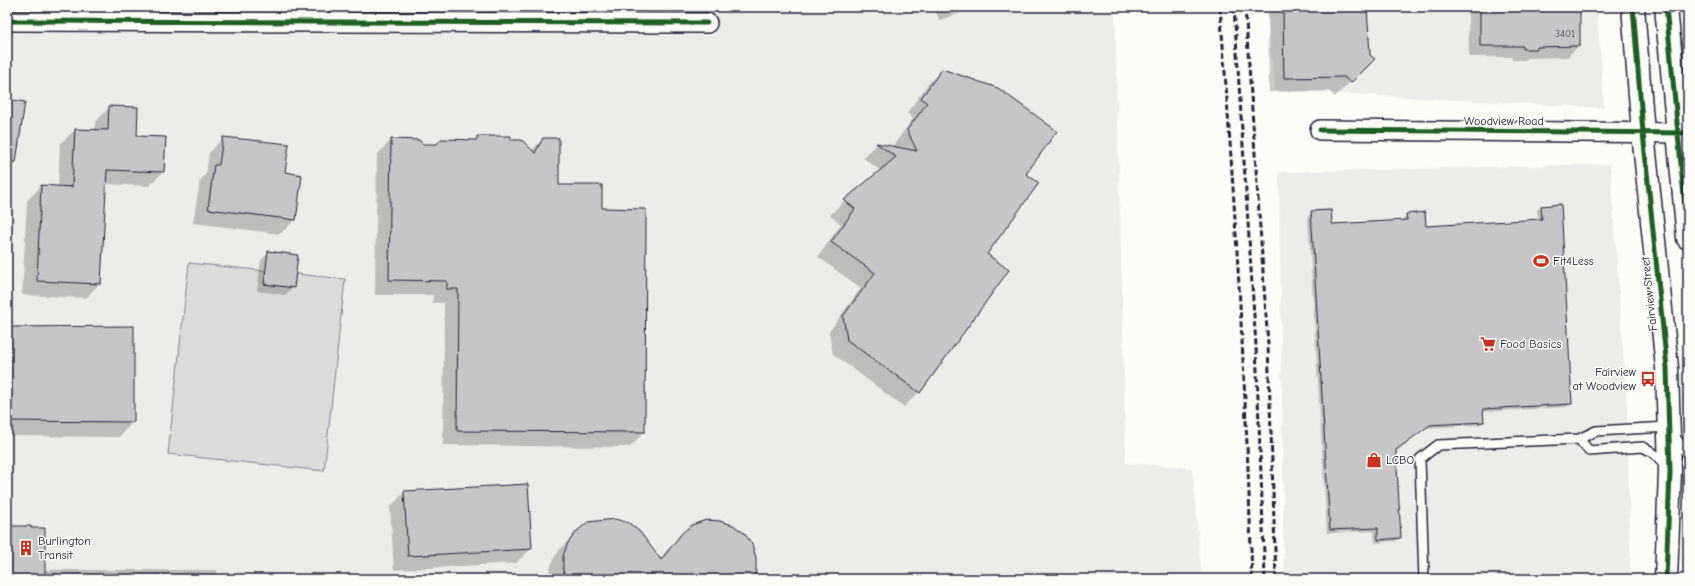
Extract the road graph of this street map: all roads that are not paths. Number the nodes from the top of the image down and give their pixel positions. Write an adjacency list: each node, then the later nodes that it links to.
1 (1633, 7): 6 (main road, Fairview Street)
2 (1666, 7): 7 (main road)
3 (7, 21): 4 (street)
4 (707, 23)
5 (1320, 130): 6 (street, Woodview Road)
6 (1644, 133): 7 (street, Woodview Road); 9 (main road, Fairview Street)
7 (1683, 133): 8 (main road)
8 (1688, 238)
9 (1668, 427): 10 (lane); 11 (lane); 12 (main road, Fairview Street)
10 (1579, 439): 12 (lane); 13 (lane)
11 (1688, 456)
12 (1670, 471): 14 (main road, Fairview Street)
13 (1424, 579)
14 (1666, 579)

